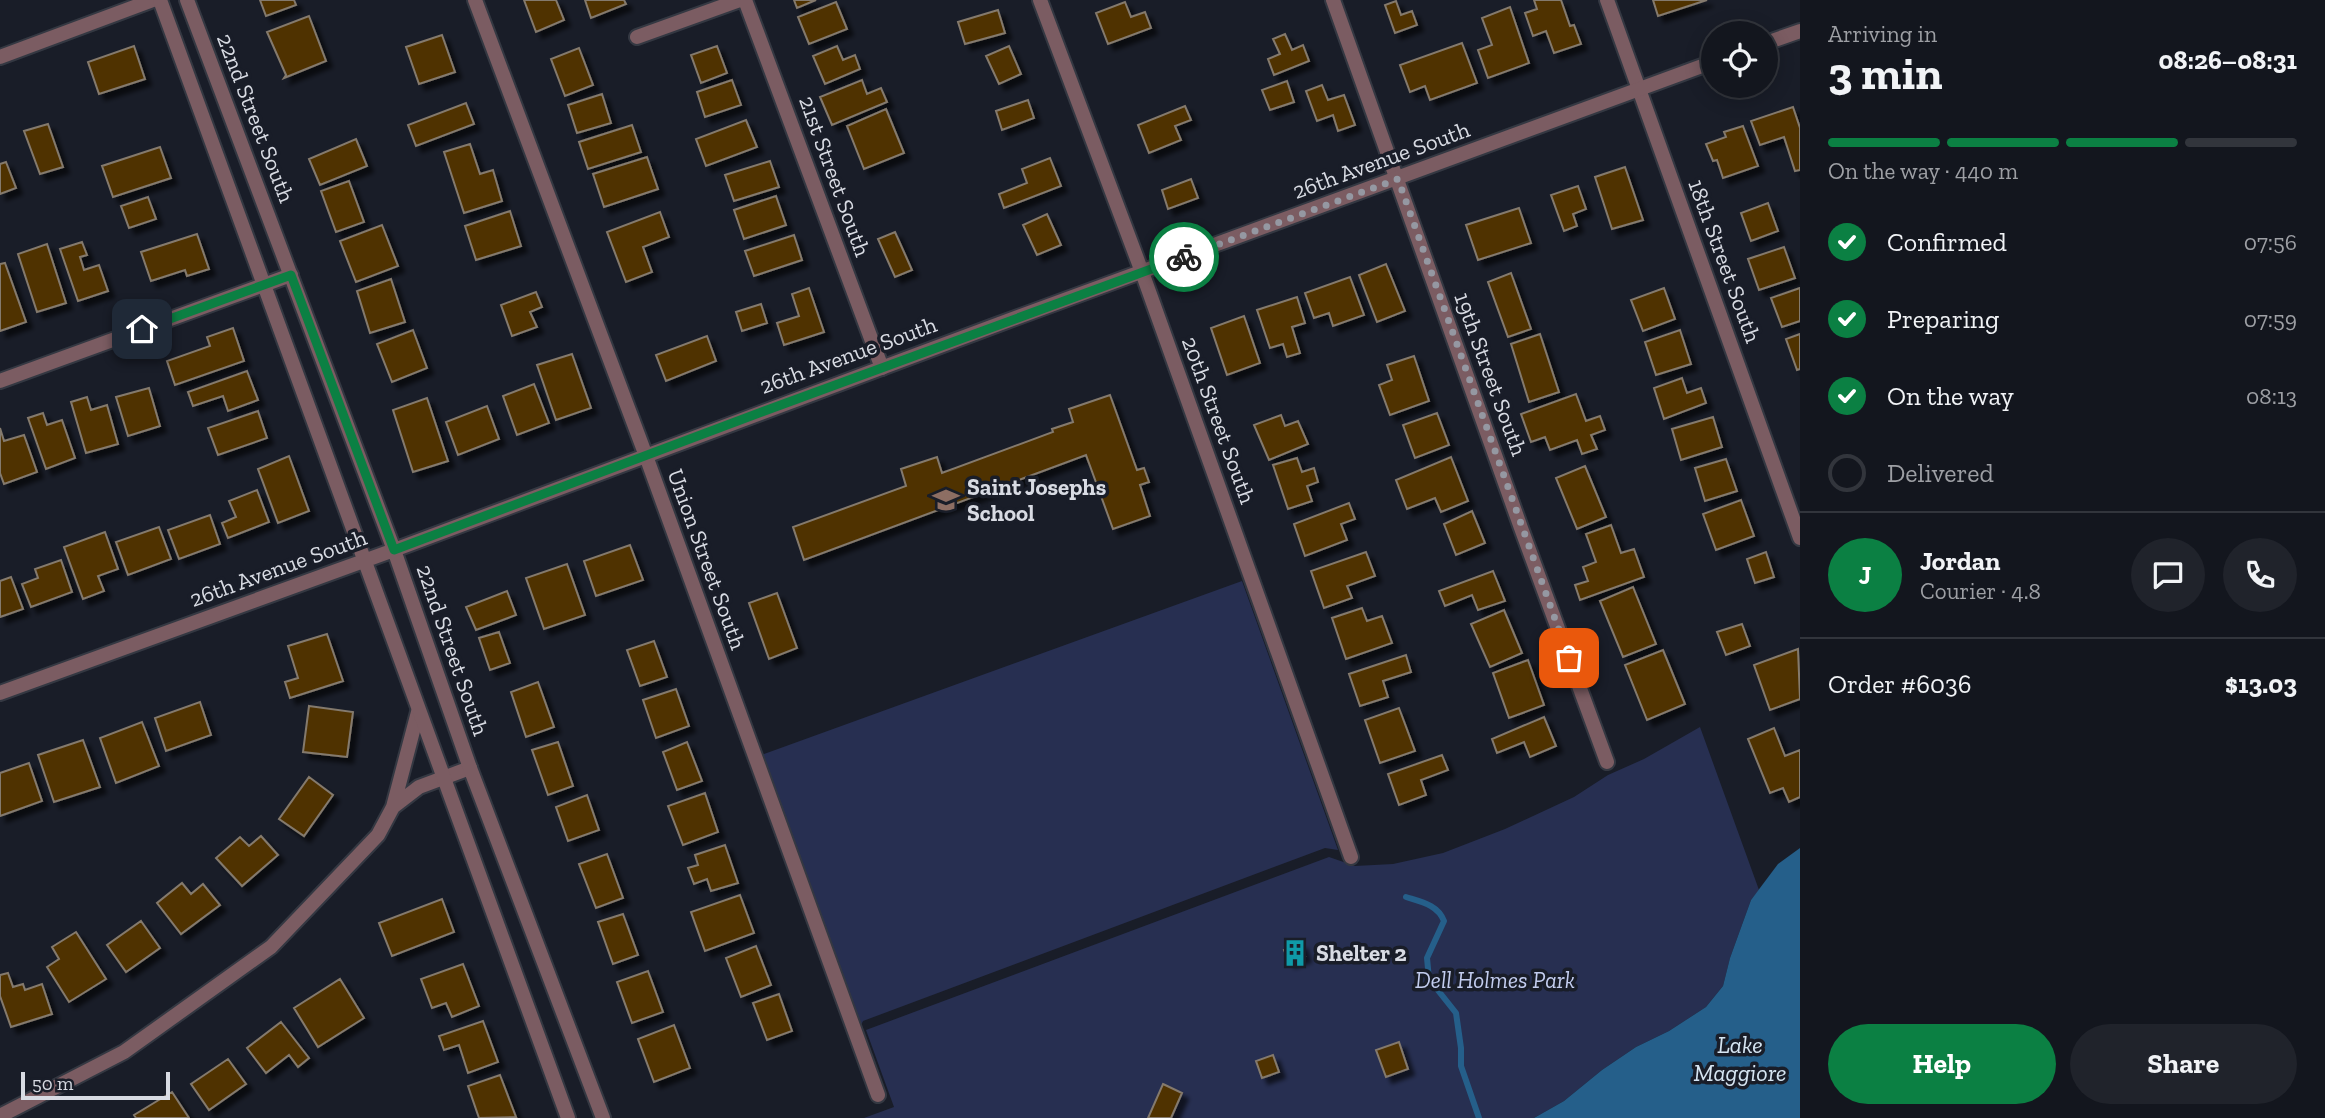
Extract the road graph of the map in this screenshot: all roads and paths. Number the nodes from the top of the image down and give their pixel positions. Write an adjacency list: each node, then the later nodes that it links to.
1 (153, 0): 12 (street)
2 (160, 0): 18 (street)
3 (187, 0): 17 (street, 22nd Street South)
4 (475, 0): 21 (street, Union Street South)
5 (742, 0): 10 (street); 19 (street, 21st Street South)
6 (1040, 0): 16 (street, 20th Street South)
7 (1333, 0): 15 (street, 19th Street South)
8 (1607, 0): 14 (street, 18th Street South)
9 (1800, 31): 11 (street)
10 (637, 37)
11 (1778, 39)
12 (0, 57)
13 (1701, 67): 14 (street, 26th Avenue South)
14 (1639, 90): 15 (street, 26th Avenue South); 22 (street, 18th Street South)
15 (1398, 179): 16 (street, 26th Avenue South); 27 (street, 19th Street South)
16 (1142, 272): 19 (street, 26th Avenue South); 31 (street, 20th Street South)
17 (291, 275): 18 (street); 23 (street, 22nd Street South)
18 (263, 284): 20 (street); 24 (street)
19 (882, 368): 21 (street, 26th Avenue South)
20 (0, 382)
21 (646, 456): 23 (street, 26th Avenue South); 32 (street, Union Street South)
22 (1800, 538)
23 (394, 550): 24 (street, 26th Avenue South); 28 (street, 22nd Street South)
24 (364, 561): 25 (street, 26th Avenue South); 26 (street)
25 (0, 693)
26 (418, 712): 29 (street); 30 (street)
27 (1607, 762)
28 (470, 768): 29 (street); 35 (street, 22nd Street South)
29 (443, 777): 30 (street); 34 (street)
30 (393, 807): 33 (street)
31 (1351, 857)
32 (878, 1095)
33 (0, 1116)
34 (568, 1118)
35 (603, 1118)

